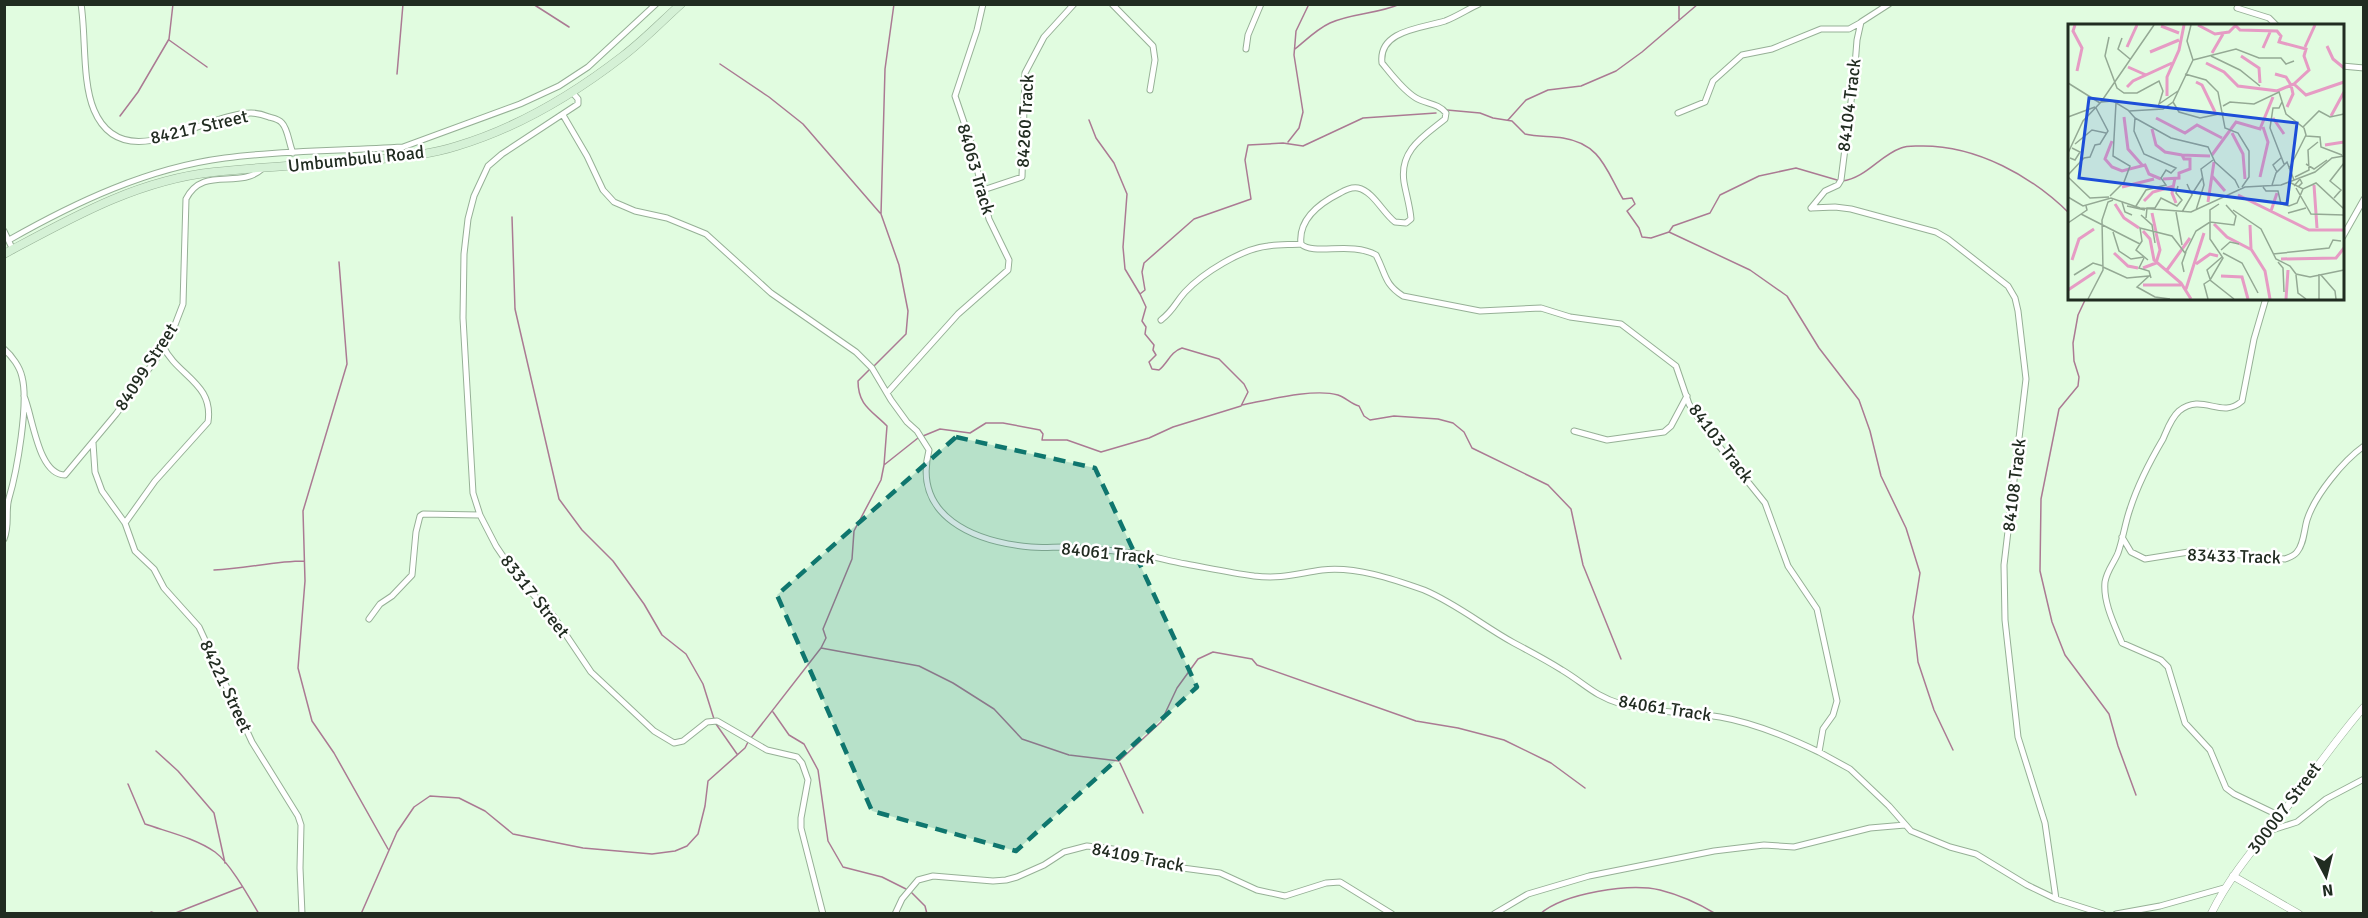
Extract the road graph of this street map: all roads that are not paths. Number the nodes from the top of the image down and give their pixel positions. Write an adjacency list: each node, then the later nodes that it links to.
1 (81, 4): 22 (street, 84217 Street)
2 (656, 4): 16 (street)
3 (681, 4): 18 (main road, Umbumbulu Road)
4 (983, 4): 25 (street, 84063 Track)
5 (1074, 4): 25 (street, 84260 Track)
6 (1112, 4): 17 (street)
7 (1261, 4): 13 (street)
8 (1479, 4): 31 (street)
9 (1889, 4): 11 (street)
10 (2237, 8): 12 (street)
11 (1861, 22): 19 (street); 27 (street, 84104 Track)
12 (2274, 24)
13 (1246, 49)
14 (2344, 66): 15 (street)
15 (2364, 68)
16 (558, 86): 18 (street); 21 (street)
17 (1150, 90)
18 (568, 94): 20 (street); 23 (main road, Umbumbulu Road)
19 (1678, 113)
20 (564, 115): 38 (street, 84061 Track); 44 (street, 83317 Street)
21 (403, 147): 22 (street); 23 (street)
22 (293, 153): 30 (street)
23 (404, 157): 24 (main road, Umbumbulu Road)
24 (263, 168): 32 (main road, Umbumbulu Road); 36 (street, 84099 Street)
25 (982, 190): 38 (street, 84063 Track)
26 (2364, 199): 29 (street)
27 (1811, 208): 57 (street, 84108 Track)
28 (4, 231): 30 (street)
29 (2344, 236)
30 (9, 240): 32 (street)
31 (1301, 244): 35 (street); 40 (street, 84103 Track)
32 (13, 249): 33 (main road, Umbumbulu Road)
33 (4, 254)
34 (2265, 300): 46 (street)
35 (1161, 320)
36 (164, 346): 42 (street, 84099 Street); 45 (street)
37 (4, 349): 39 (street)
38 (887, 393): 50 (street, 84061 Track)
39 (24, 396): 42 (street, 84099 Street); 47 (street)
40 (1687, 396): 41 (street); 50 (street, 84103 Track)
41 (1575, 431)
42 (93, 443): 45 (street, 84221 Street)
43 (2364, 446): 46 (street, 83433 Track)
44 (480, 515): 48 (street); 59 (street, 83317 Street)
45 (125, 524): 58 (street, 84221 Street)
46 (2123, 534): 52 (street)
47 (4, 539)
48 (369, 619)
49 (2364, 707): 52 (street, 300007 Street)
50 (1819, 752): 53 (street)
51 (2364, 779): 54 (street)
52 (2280, 816): 54 (street, 300007 Street)
53 (1905, 825): 57 (street); 62 (street)
54 (2267, 832): 55 (street, 300007 Street)
55 (2233, 876): 56 (street, 300007 Street); 66 (street)
56 (2224, 888): 64 (street); 65 (street, 300007 Street)
57 (2056, 899): 63 (street)
58 (302, 914)
59 (823, 914)
60 (896, 914): 61 (street, 84109 Track)
61 (1392, 914)
62 (1494, 914)
63 (2103, 914)
64 (2116, 914)
65 (2211, 914)
66 (2299, 914)

